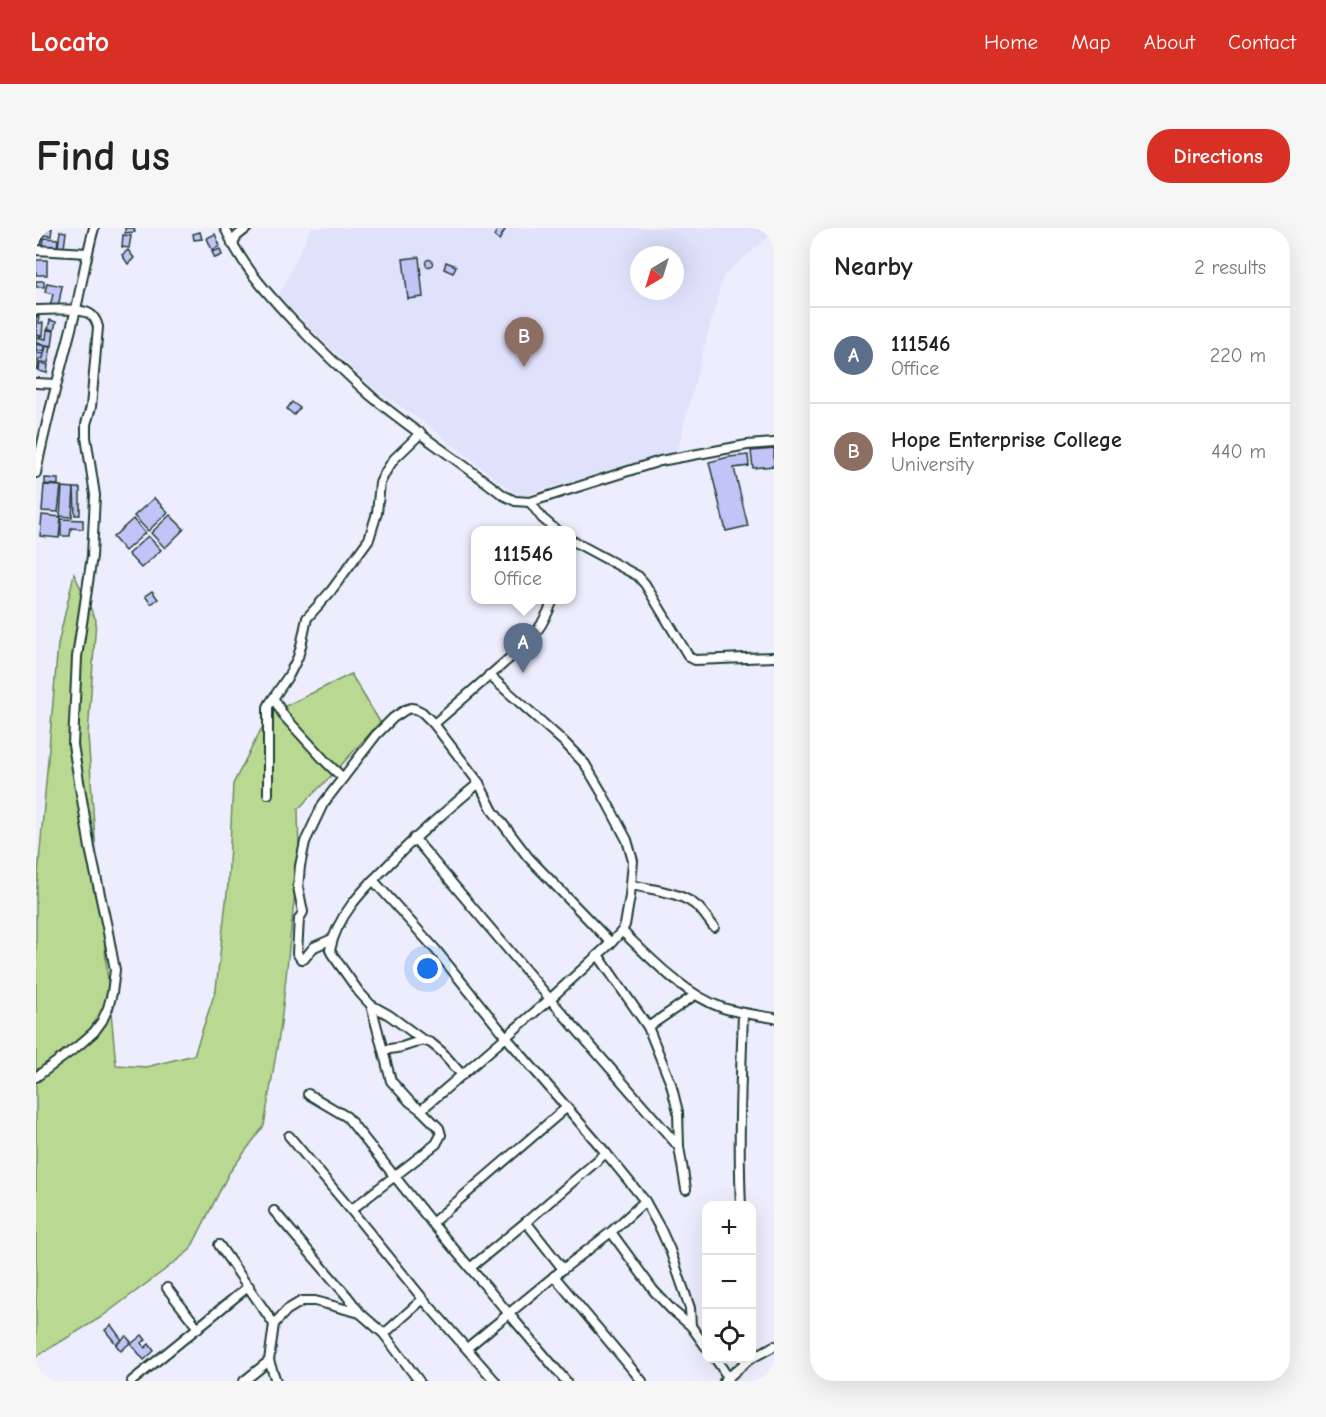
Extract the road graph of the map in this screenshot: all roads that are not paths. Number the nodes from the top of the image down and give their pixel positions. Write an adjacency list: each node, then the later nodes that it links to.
1 (94, 228): 6 (street)
2 (225, 228): 4 (street)
3 (247, 228): 4 (street)
4 (232, 244): 11 (street)
5 (36, 250): 6 (street)
6 (87, 253): 8 (street)
7 (36, 310): 8 (street)
8 (75, 310): 10 (street); 43 (street)
9 (36, 383): 10 (street)
10 (56, 384): 13 (street)
11 (421, 433): 14 (street); 20 (street)
12 (774, 443): 14 (street)
13 (36, 473)
14 (530, 502): 15 (street)
15 (551, 526)
16 (576, 543): 18 (street)
17 (551, 604): 19 (street)
18 (774, 657)
19 (489, 675): 21 (street); 27 (street)
20 (274, 699): 22 (street); 24 (street)
21 (434, 724): 22 (street); 23 (street)
22 (343, 778): 30 (street)
23 (479, 783): 25 (street); 31 (street)
24 (268, 794)
25 (414, 838): 26 (street); 34 (street)
26 (373, 880): 30 (street); 39 (street)
27 (632, 885): 28 (street); 29 (street)
28 (714, 927)
29 (622, 931): 31 (street); 33 (street)
30 (332, 939): 35 (street)
31 (611, 943): 32 (street)
32 (598, 955): 34 (street); 38 (street)
33 (695, 995): 36 (street); 38 (street)
34 (550, 999): 39 (street); 48 (street)
35 (371, 1005): 40 (street); 41 (street)
36 (742, 1013): 37 (street); 53 (street)
37 (774, 1018)
38 (648, 1027): 48 (street)
39 (506, 1037): 42 (street); 45 (street)
40 (423, 1040): 41 (street); 42 (street)
41 (384, 1050): 46 (street)
42 (462, 1075): 46 (street)
43 (36, 1077)
44 (308, 1094): 50 (street)
45 (566, 1108): 49 (street); 57 (street)
46 (421, 1110): 50 (street)
47 (289, 1136): 54 (street)
48 (679, 1147): 51 (street)
49 (606, 1153): 52 (street); 56 (street)
50 (394, 1178): 54 (street); 57 (street)
51 (686, 1189)
52 (645, 1201): 58 (street); 69 (street)
53 (741, 1201)
54 (351, 1210): 65 (street)
55 (274, 1211): 66 (street)
56 (526, 1222): 60 (street); 61 (street)
57 (432, 1223): 60 (street)
58 (611, 1232): 61 (street); 69 (street)
59 (219, 1245): 63 (street)
60 (470, 1268): 67 (street)
61 (563, 1269): 62 (street)
62 (554, 1276): 67 (street); 86 (street)
63 (249, 1287): 68 (street); 70 (street)
64 (167, 1288): 70 (street)
65 (423, 1299): 71 (street); 74 (street)
66 (360, 1313): 68 (street); 71 (street)
67 (510, 1314): 74 (street); 85 (street)
68 (274, 1324): 76 (street)
69 (691, 1326): 72 (street)
70 (198, 1328): 80 (street)
71 (384, 1334): 83 (street)
72 (702, 1341)
73 (774, 1346): 75 (street)
74 (467, 1348): 84 (street)
75 (756, 1356)
76 (269, 1361): 81 (street); 82 (street)
77 (717, 1363): 79 (street)
78 (745, 1363): 79 (street)
79 (726, 1379)
80 (132, 1381)
81 (244, 1381)
82 (276, 1381)
83 (419, 1381)
84 (495, 1381)
85 (566, 1381)
86 (642, 1381)

